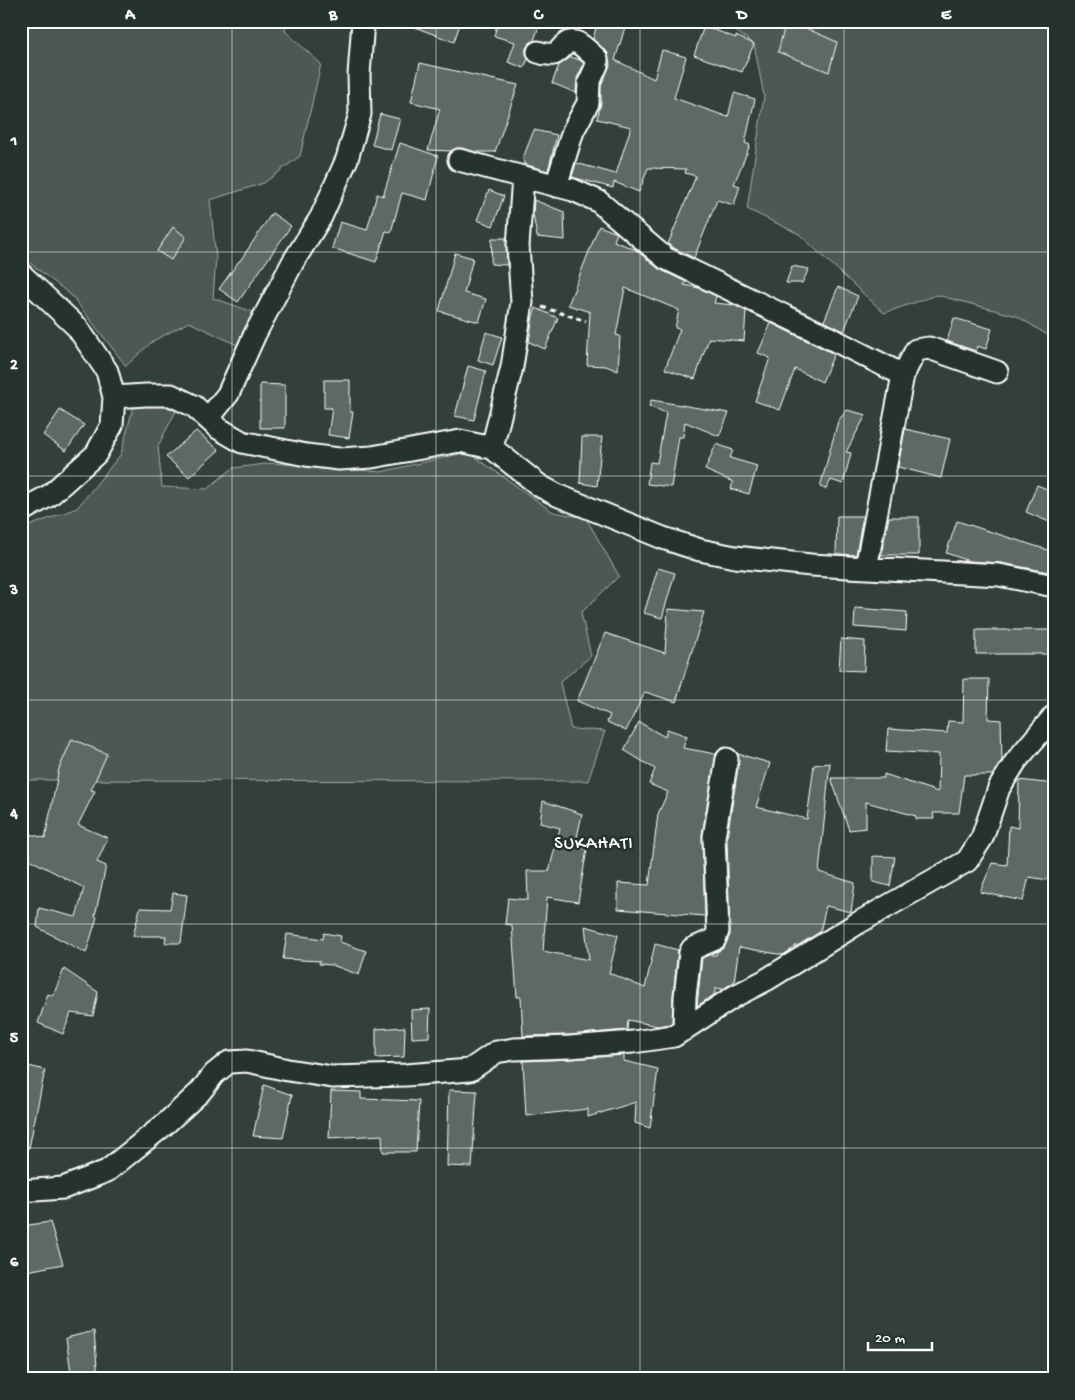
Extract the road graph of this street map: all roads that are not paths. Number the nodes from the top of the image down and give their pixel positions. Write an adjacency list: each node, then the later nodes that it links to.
1 (363, 21): 10 (street)
2 (538, 52): 5 (street)
3 (459, 160): 4 (street)
4 (523, 177): 5 (street); 11 (street)
5 (556, 186): 8 (street)
6 (21, 274): 9 (street)
7 (997, 372): 8 (street)
8 (903, 376): 13 (street)
9 (114, 397): 10 (street); 12 (street)
10 (208, 419): 11 (street)
11 (492, 448): 13 (street)
12 (21, 511)
13 (866, 568): 14 (street)
14 (1054, 586)
15 (1054, 716): 17 (street)
16 (727, 759): 17 (street)
17 (684, 1030): 18 (street)
18 (21, 1191)

